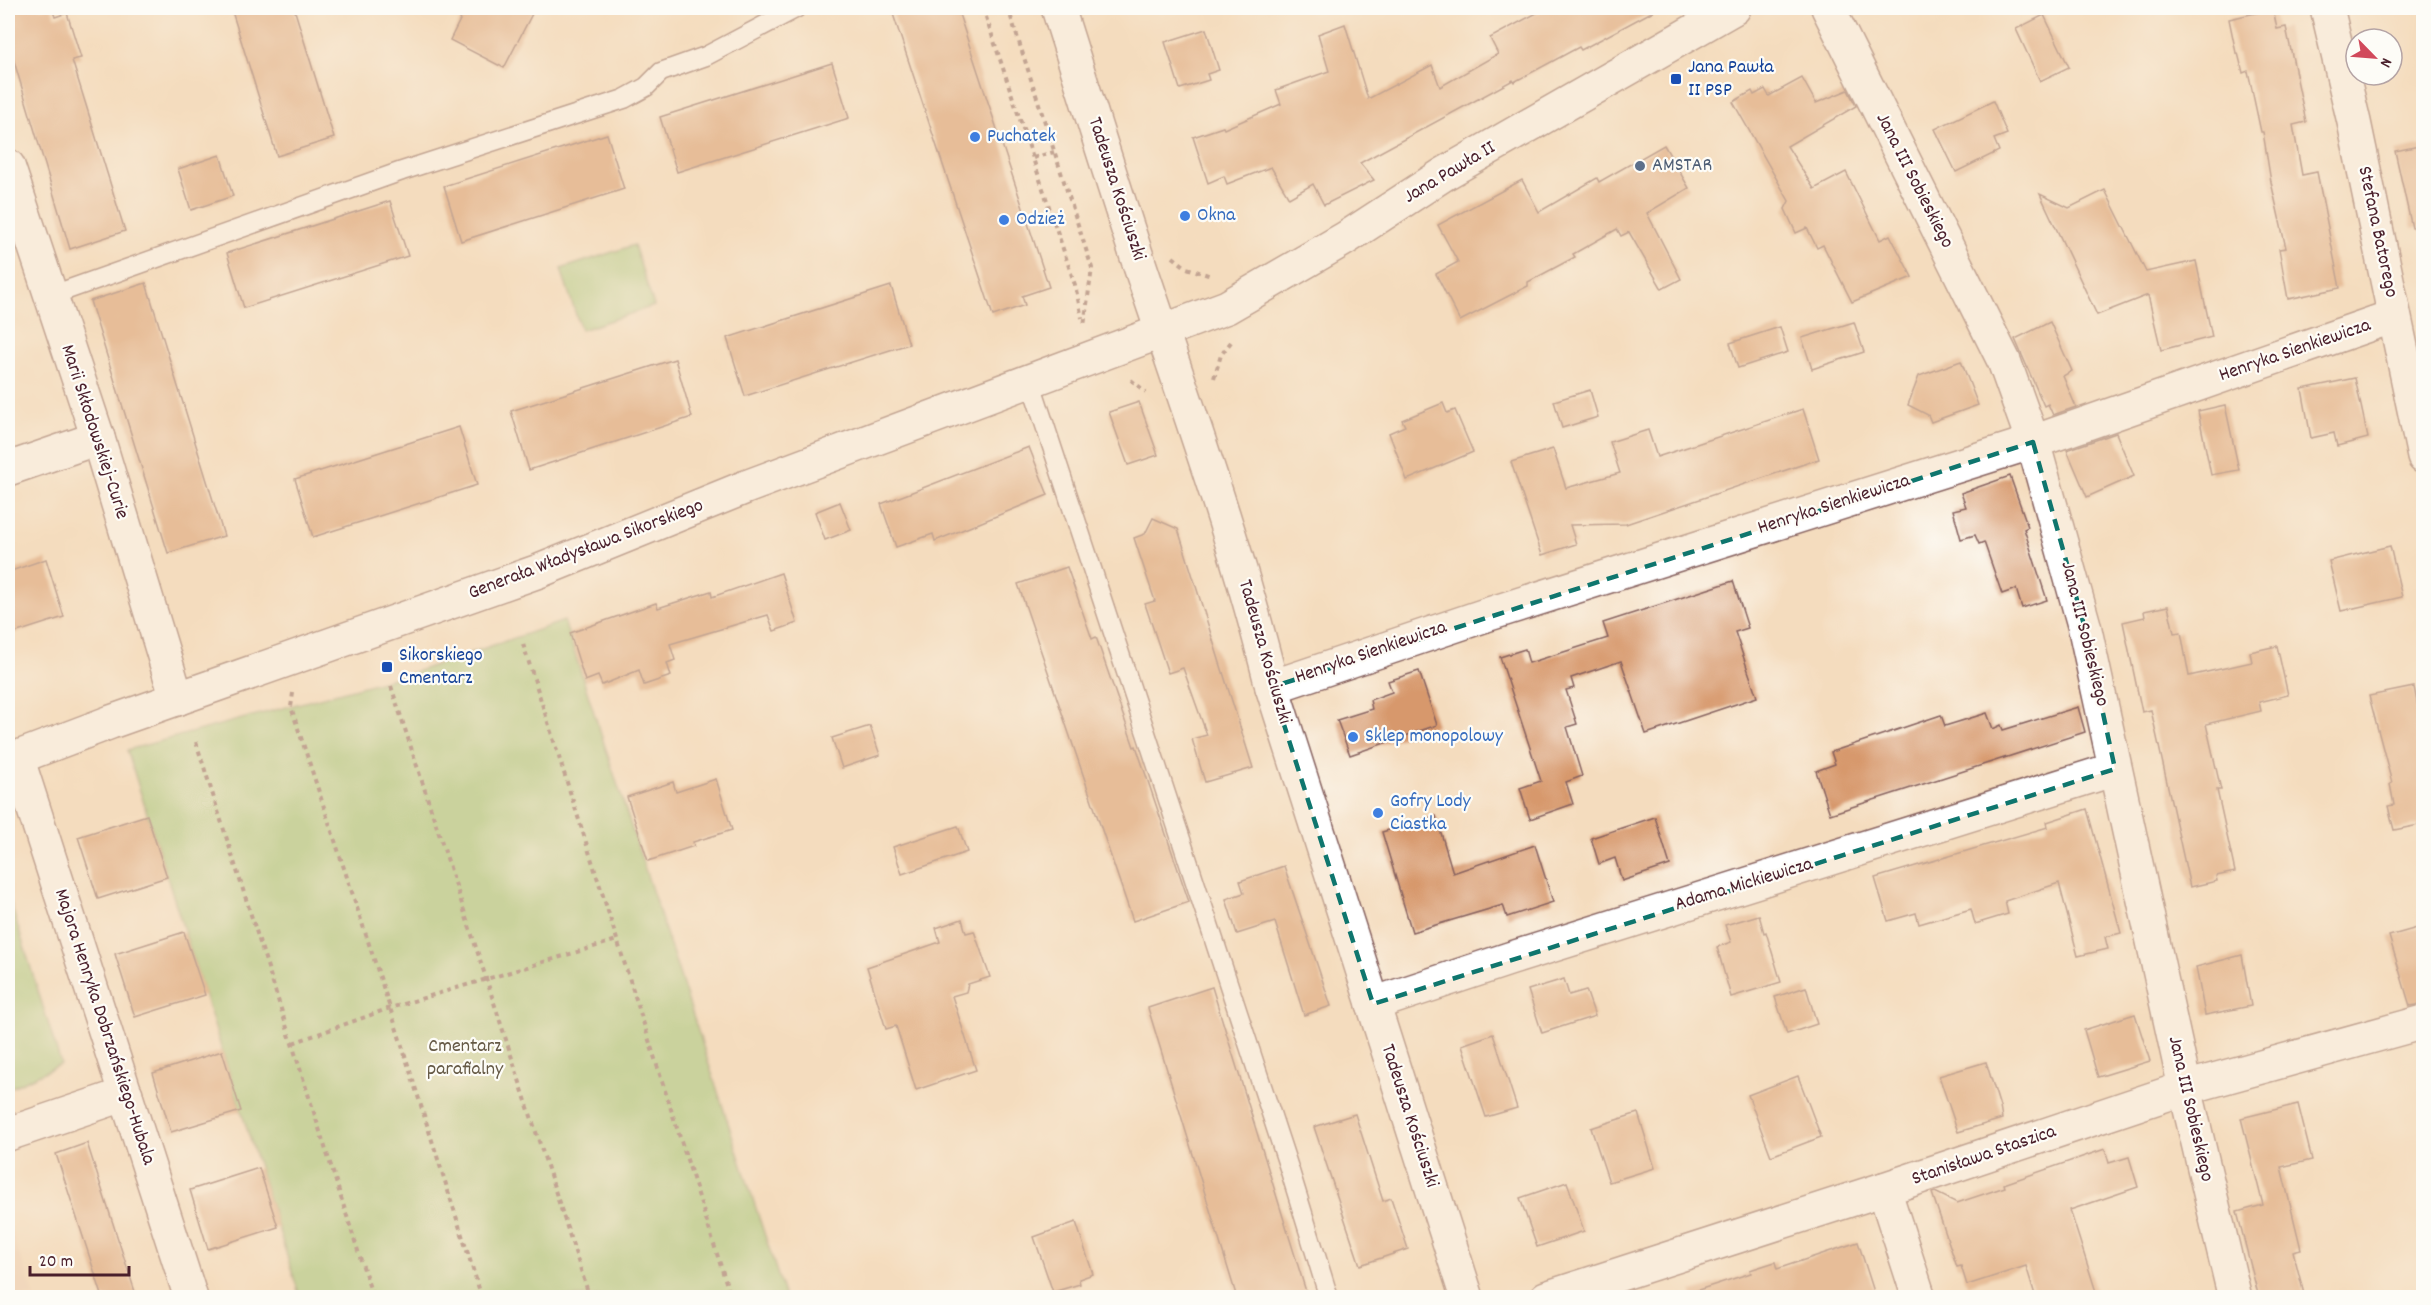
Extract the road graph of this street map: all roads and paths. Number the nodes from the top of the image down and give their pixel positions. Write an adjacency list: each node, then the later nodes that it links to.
1 (796, 8): 11 (lane)
2 (983, 8): 8 (path)
3 (1058, 8): 15 (street, Tadeusza Kościuszki)
4 (1734, 8): 12 (street, Jana Pawła II)
5 (1828, 8): 19 (street, Jana III Sobieskiego)
6 (2327, 8): 13 (street, Stefana Batorego)
7 (1054, 152): 8 (path)
8 (1033, 159): 14 (path)
9 (8, 166): 11 (street, Marii Skłodowskiej-Curie)
10 (1170, 249): 12 (path)
11 (50, 296): 18 (street, Marii Skłodowskiej-Curie)
12 (1227, 307): 15 (street, Jana Pawła II); 17 (path)
13 (2394, 316): 19 (street, Henryka Sienkiewicza); 20 (street, Stefana Batorego)
14 (1083, 323)
15 (1162, 330): 16 (street, Generała Władysława Sikorskiego); 24 (street, Tadeusza Kościuszki)
16 (1030, 380): 25 (street, Generała Władysława Sikorskiego); 45 (lane)
17 (1213, 385)
18 (98, 438): 21 (street); 25 (street, Marii Skłodowskiej-Curie)
19 (2033, 442): 24 (street, Henryka Sienkiewicza); 29 (street, Jana III Sobieskiego)
20 (2424, 457)
21 (8, 469)
22 (523, 644): 30 (path)
23 (391, 686): 31 (path)
24 (1272, 687): 32 (street, Tadeusza Kościuszki)
25 (177, 699): 28 (street, Generała Władysława Sikorskiego)
26 (291, 707): 33 (path)
27 (196, 742): 35 (path)
28 (12, 759): 37 (street, Majora Henryka Dobrzańskiego-Hubala)
29 (2115, 769): 32 (street, Adama Mickiewicza); 36 (street, Jana III Sobieskiego)
30 (617, 940): 31 (path); 44 (path)
31 (487, 979): 33 (path); 43 (path)
32 (1373, 1004): 46 (street, Tadeusza Kościuszki)
33 (390, 1008): 35 (path); 42 (path)
34 (2424, 1022): 36 (street, Stanisława Staszica)
35 (293, 1043): 41 (path)
36 (2185, 1088): 39 (street, Stanisława Staszica); 49 (street, Jana III Sobieskiego)
37 (126, 1094): 38 (street); 40 (street, Majora Henryka Dobrzańskiego-Hubala)
38 (8, 1134)
39 (1884, 1190): 47 (street, Stanisława Staszica); 48 (street)
40 (191, 1298)
41 (373, 1298)
42 (482, 1298)
43 (590, 1298)
44 (731, 1298)
45 (1329, 1298)
46 (1467, 1298)
47 (1546, 1298)
48 (1919, 1298)
49 (2235, 1298)

